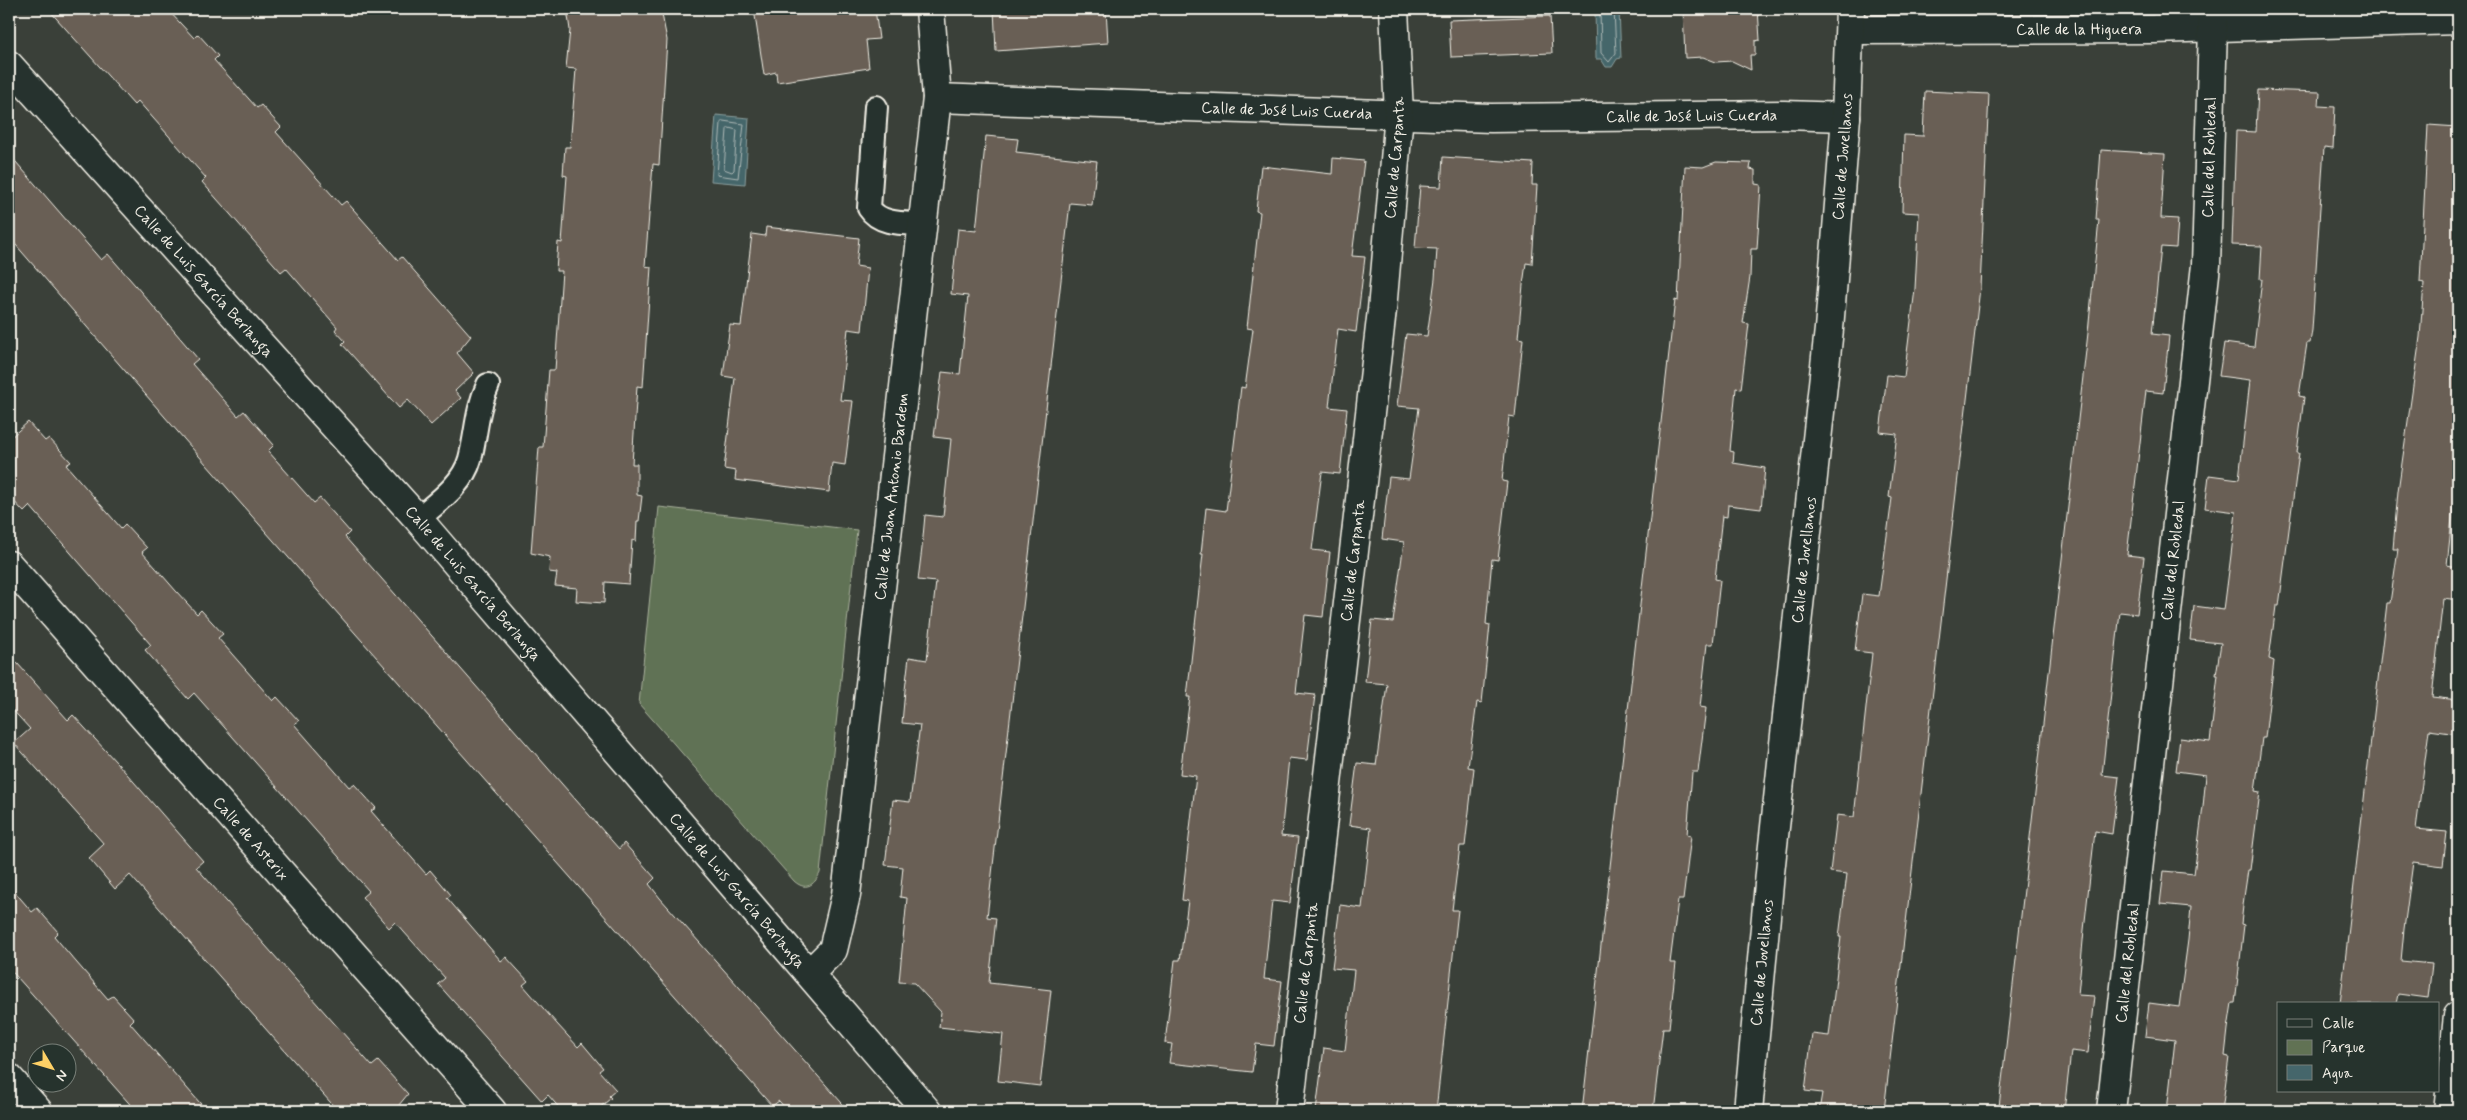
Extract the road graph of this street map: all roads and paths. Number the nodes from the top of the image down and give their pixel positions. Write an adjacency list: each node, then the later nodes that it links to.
1 (930, 9): 7 (street, Calle de Juan Antonio Bardem)
2 (1394, 9): 9 (street, Calle de Carpanta)
3 (2212, 18): 4 (street, Calle de la Higuera); 5 (street, Calle de la Higuera); 23 (street, Calle del Robledal)
4 (1850, 20): 10 (street, Calle de Jovellanos)
5 (2458, 20)
6 (9, 66): 13 (street, Calle de Luis García Berlanga)
7 (937, 98): 9 (street, Calle de José Luis Cuerda); 11 (street, Calle de Juan Antonio Bardem)
8 (876, 107): 11 (lane)
9 (1398, 114): 10 (street, Calle de José Luis Cuerda); 21 (street, Calle de Carpanta)
10 (1846, 117): 22 (street, Calle de Jovellanos)
11 (922, 224): 15 (street, Calle de Juan Antonio Bardem)
12 (488, 385): 13 (lane)
13 (418, 519): 15 (street, Calle de Luis García Berlanga)
14 (9, 565): 19 (street, Calle de Asterix)
15 (810, 973): 20 (street, Calle de Luis García Berlanga)
16 (2458, 1016): 24 (street)
17 (9, 1078): 18 (street)
18 (38, 1111)
19 (492, 1111)
20 (927, 1111)
21 (1289, 1111)
22 (1748, 1111)
23 (2111, 1111)
24 (2448, 1111)

